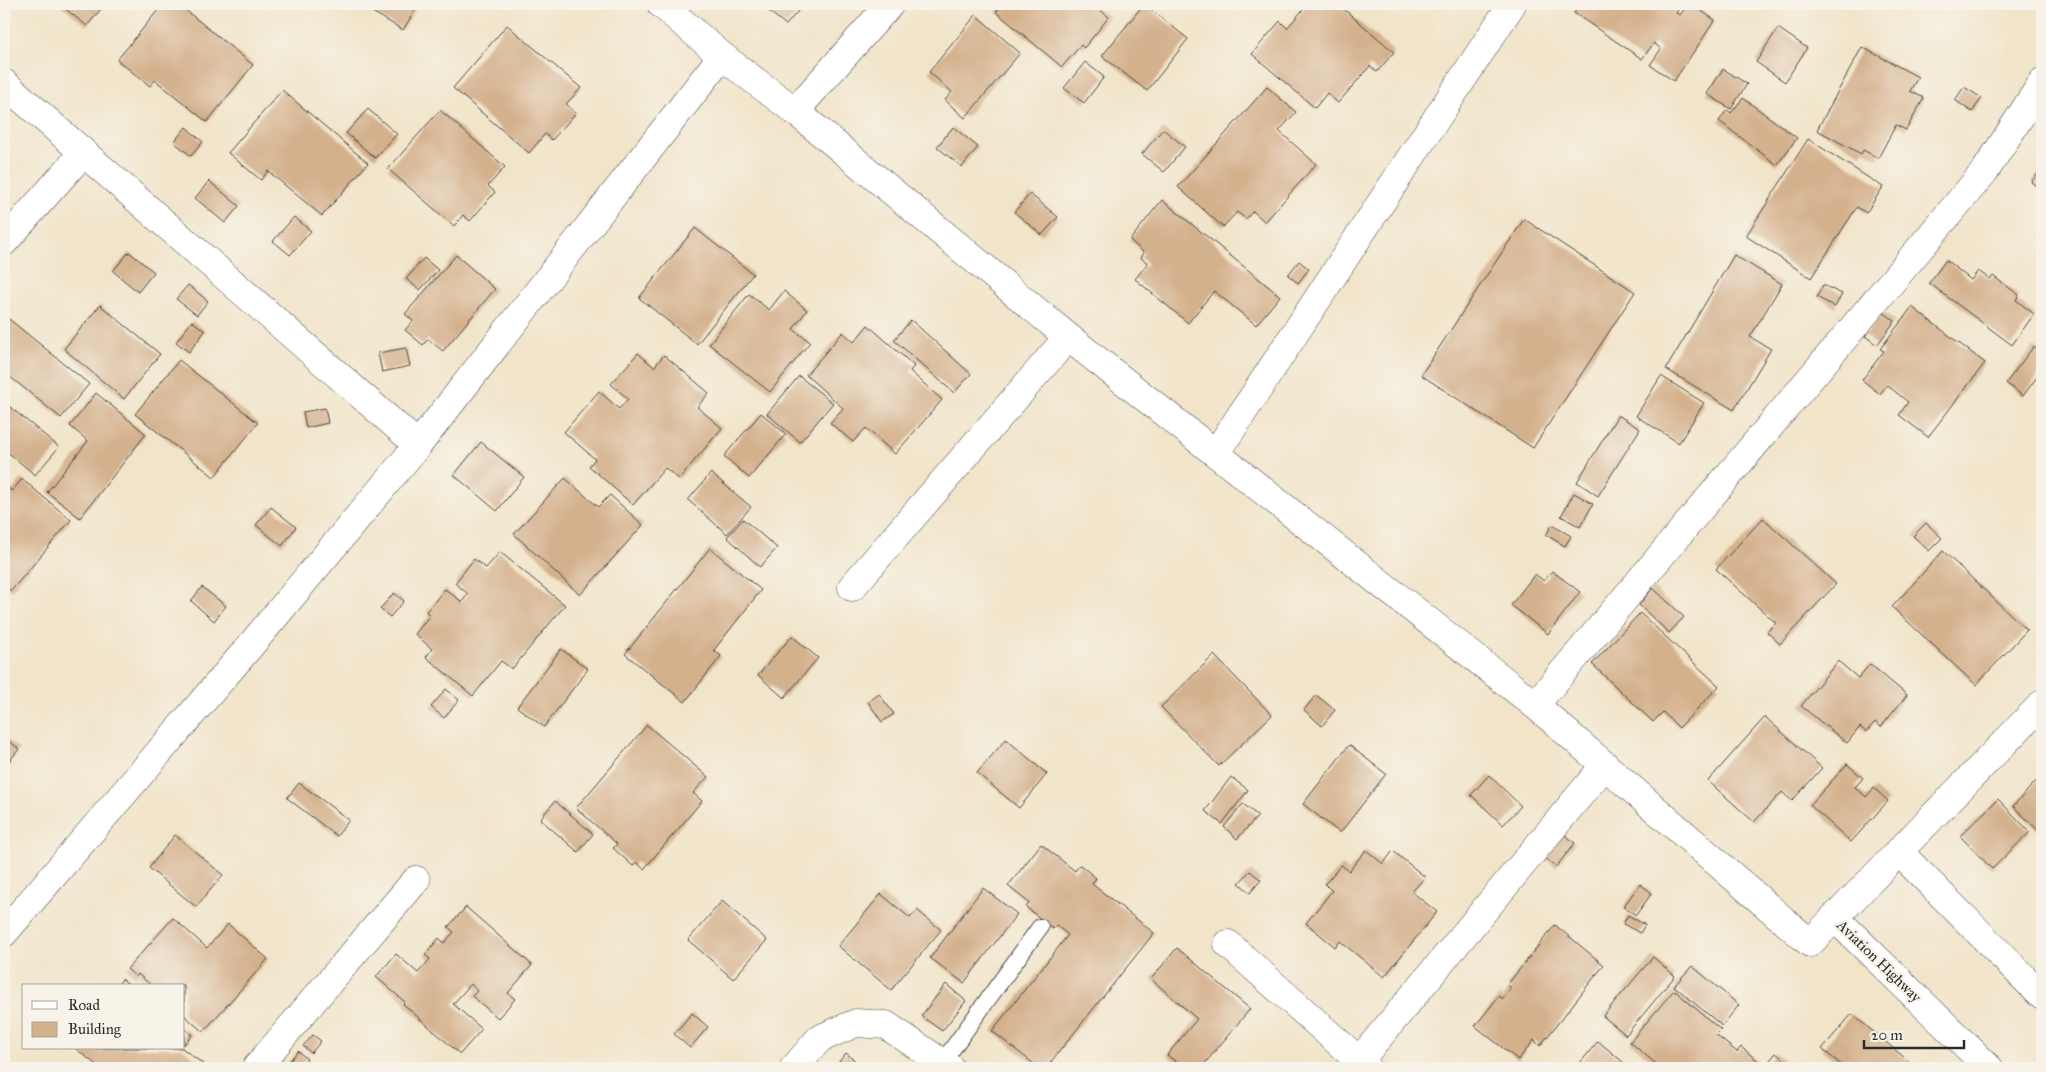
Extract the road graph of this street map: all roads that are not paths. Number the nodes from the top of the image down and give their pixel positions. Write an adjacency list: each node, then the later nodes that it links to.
1 (661, 4): 4 (street)
2 (890, 4): 7 (street)
3 (1512, 4): 12 (street)
4 (722, 56): 7 (street); 11 (street)
5 (4, 82): 8 (street)
6 (2042, 83): 15 (street)
7 (795, 111): 10 (street)
8 (83, 153): 9 (street); 11 (street)
9 (4, 242)
10 (1068, 336): 12 (street); 13 (street)
11 (418, 445): 21 (street)
12 (1216, 453): 15 (street)
13 (852, 587)
14 (2042, 704): 17 (street, Aviation Highway)
15 (1534, 705): 16 (street)
16 (1605, 765): 19 (street, Aviation Highway); 25 (street)
17 (1899, 852): 19 (street, Aviation Highway); 23 (street)
18 (416, 880): 26 (street)
19 (1834, 917): 28 (street, Aviation Highway)
20 (1040, 927): 24 (lane)
21 (4, 934)
22 (1228, 944): 25 (street)
23 (2042, 996)
24 (946, 1065): 27 (street)
25 (1363, 1065)
26 (256, 1068)
27 (794, 1068)
28 (1989, 1068)

